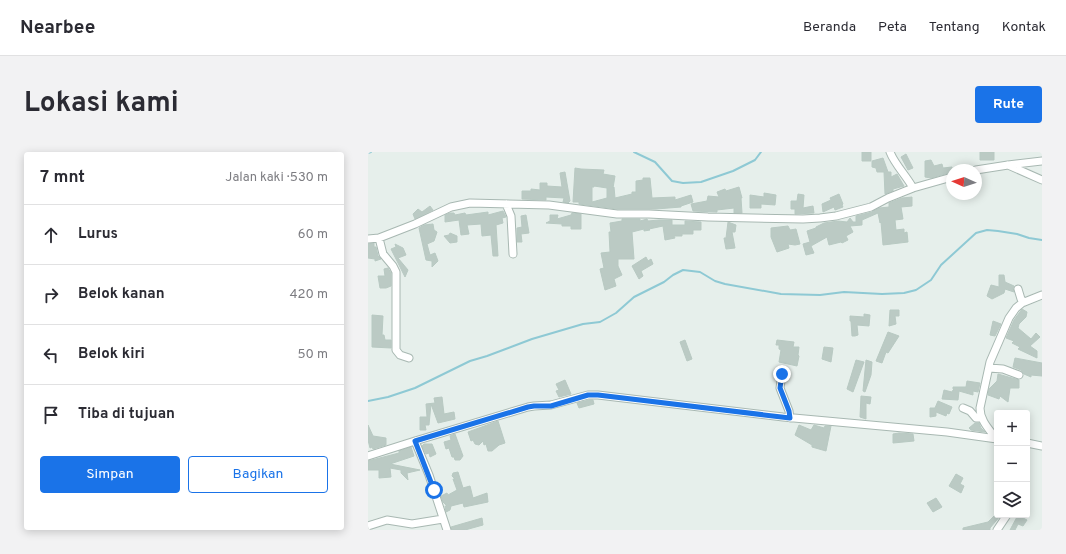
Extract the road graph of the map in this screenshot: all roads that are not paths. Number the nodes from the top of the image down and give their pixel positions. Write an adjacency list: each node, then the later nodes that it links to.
1 (892, 153): 7 (street)
2 (1042, 161): 3 (street)
3 (1008, 165): 4 (street); 6 (street)
4 (982, 169)
5 (946, 179): 7 (street)
6 (1042, 180)
7 (913, 188): 8 (street)
8 (506, 204): 9 (street); 11 (street)
9 (379, 238): 10 (street); 15 (street)
10 (368, 239)
11 (514, 254)
12 (1018, 289): 14 (street)
13 (1042, 295): 14 (street)
14 (1024, 302): 16 (street)
15 (409, 358)
16 (989, 368): 18 (street); 21 (street)
17 (782, 374): 20 (street)
18 (1019, 375)
19 (963, 408): 21 (street)
20 (790, 418): 23 (street); 24 (street)
21 (981, 418): 22 (street)
22 (994, 436)
23 (994, 440)
24 (415, 441): 27 (street); 29 (street)
25 (1030, 444): 26 (street)
26 (1042, 446)
27 (368, 456)
28 (1005, 518): 32 (street)
29 (443, 519): 30 (street); 31 (street)
30 (368, 526)
31 (446, 530)
32 (997, 530)

